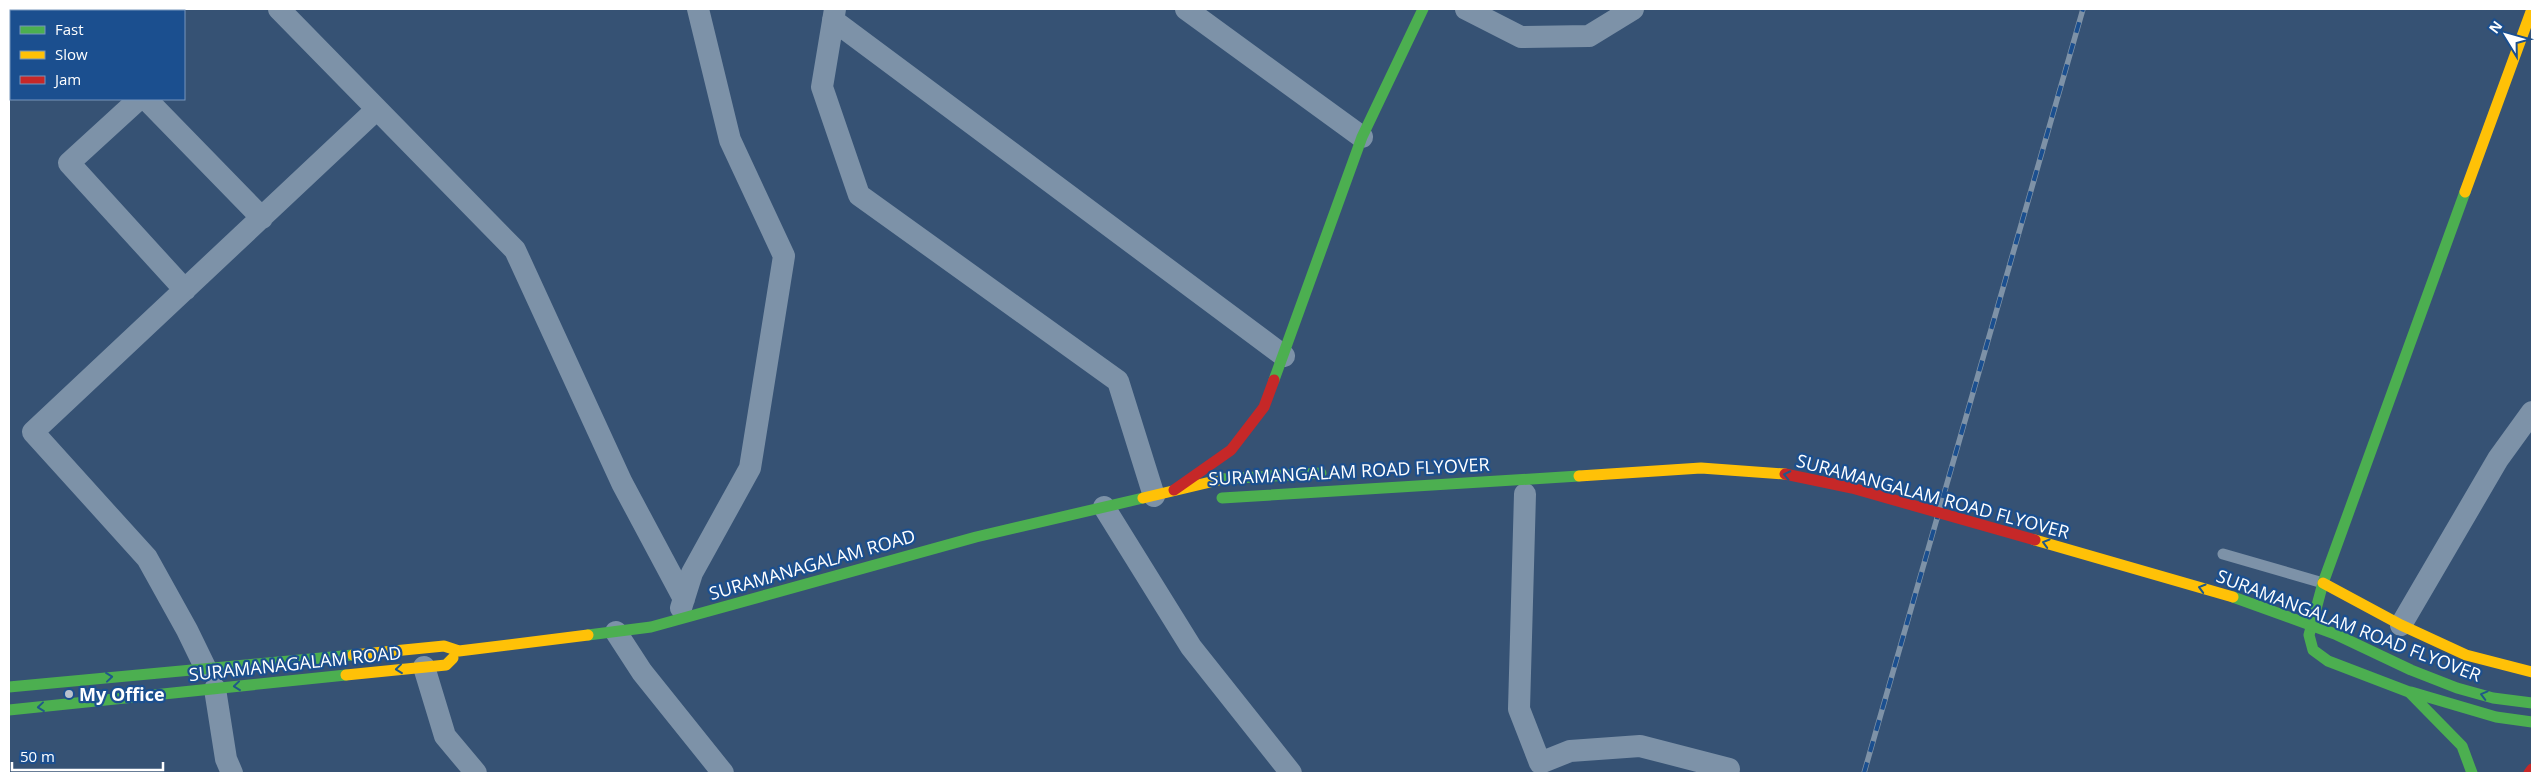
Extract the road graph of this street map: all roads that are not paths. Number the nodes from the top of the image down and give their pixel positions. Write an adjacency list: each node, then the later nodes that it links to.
1 (279, 9): 11 (street)
2 (698, 9): 23 (street)
3 (1186, 9): 12 (street)
4 (1423, 9): 12 (main road)
5 (1466, 9): 6 (street)
6 (1633, 9)
7 (2532, 9): 22 (main road)
8 (834, 14): 15 (street); 18 (street)
9 (138, 100): 14 (street)
10 (147, 100): 13 (street)
11 (377, 109): 13 (street); 23 (street)
12 (1362, 137): 15 (main road)
13 (262, 218): 14 (street)
14 (185, 290): 30 (street)
15 (1284, 356): 18 (main road)
16 (2532, 412): 27 (street)
17 (1332, 472): 18 (main road, SURAMANGALAM ROAD FLYOVER, bridge)
18 (1163, 494): 20 (main road, SURAMANAGALAM ROAD); 36 (main road, SURAMANGALAM ROAD FLYOVER, one-way to 18, bridge)
19 (1525, 494): 39 (street)
20 (1104, 507): 26 (main road, SURAMANAGALAM ROAD); 44 (street)
21 (2222, 554): 22 (lane)
22 (2323, 583): 27 (main road); 35 (main road)
23 (684, 599): 26 (street)
24 (2304, 606): 25 (main road, SURAMANGALAM ROAD FLYOVER)
25 (2322, 612)
26 (677, 620): 28 (main road, SURAMANAGALAM ROAD)
27 (2402, 625): 32 (main road)
28 (616, 632): 29 (main road, SURAMANAGALAM ROAD); 43 (street)
29 (459, 651): 30 (main road, SURAMANAGALAM ROAD); 31 (main road, SURAMANAGALAM ROAD)
30 (205, 667): 33 (main road, SURAMANAGALAM ROAD, one-way to 30)
31 (424, 667): 34 (main road, SURAMANAGALAM ROAD, one-way to 34); 42 (street)
32 (2532, 672)
33 (9, 687)
34 (215, 689): 37 (main road, SURAMANAGALAM ROAD, one-way to 37); 41 (street)
35 (2409, 692): 38 (main road); 45 (main road)
36 (2532, 703)
37 (10, 710)
38 (2532, 722)
39 (1728, 769)
40 (2532, 769): 46 (main road)
41 (232, 773)
42 (476, 773)
43 (723, 773)
44 (1291, 773)
45 (2472, 773)
46 (2529, 773)

